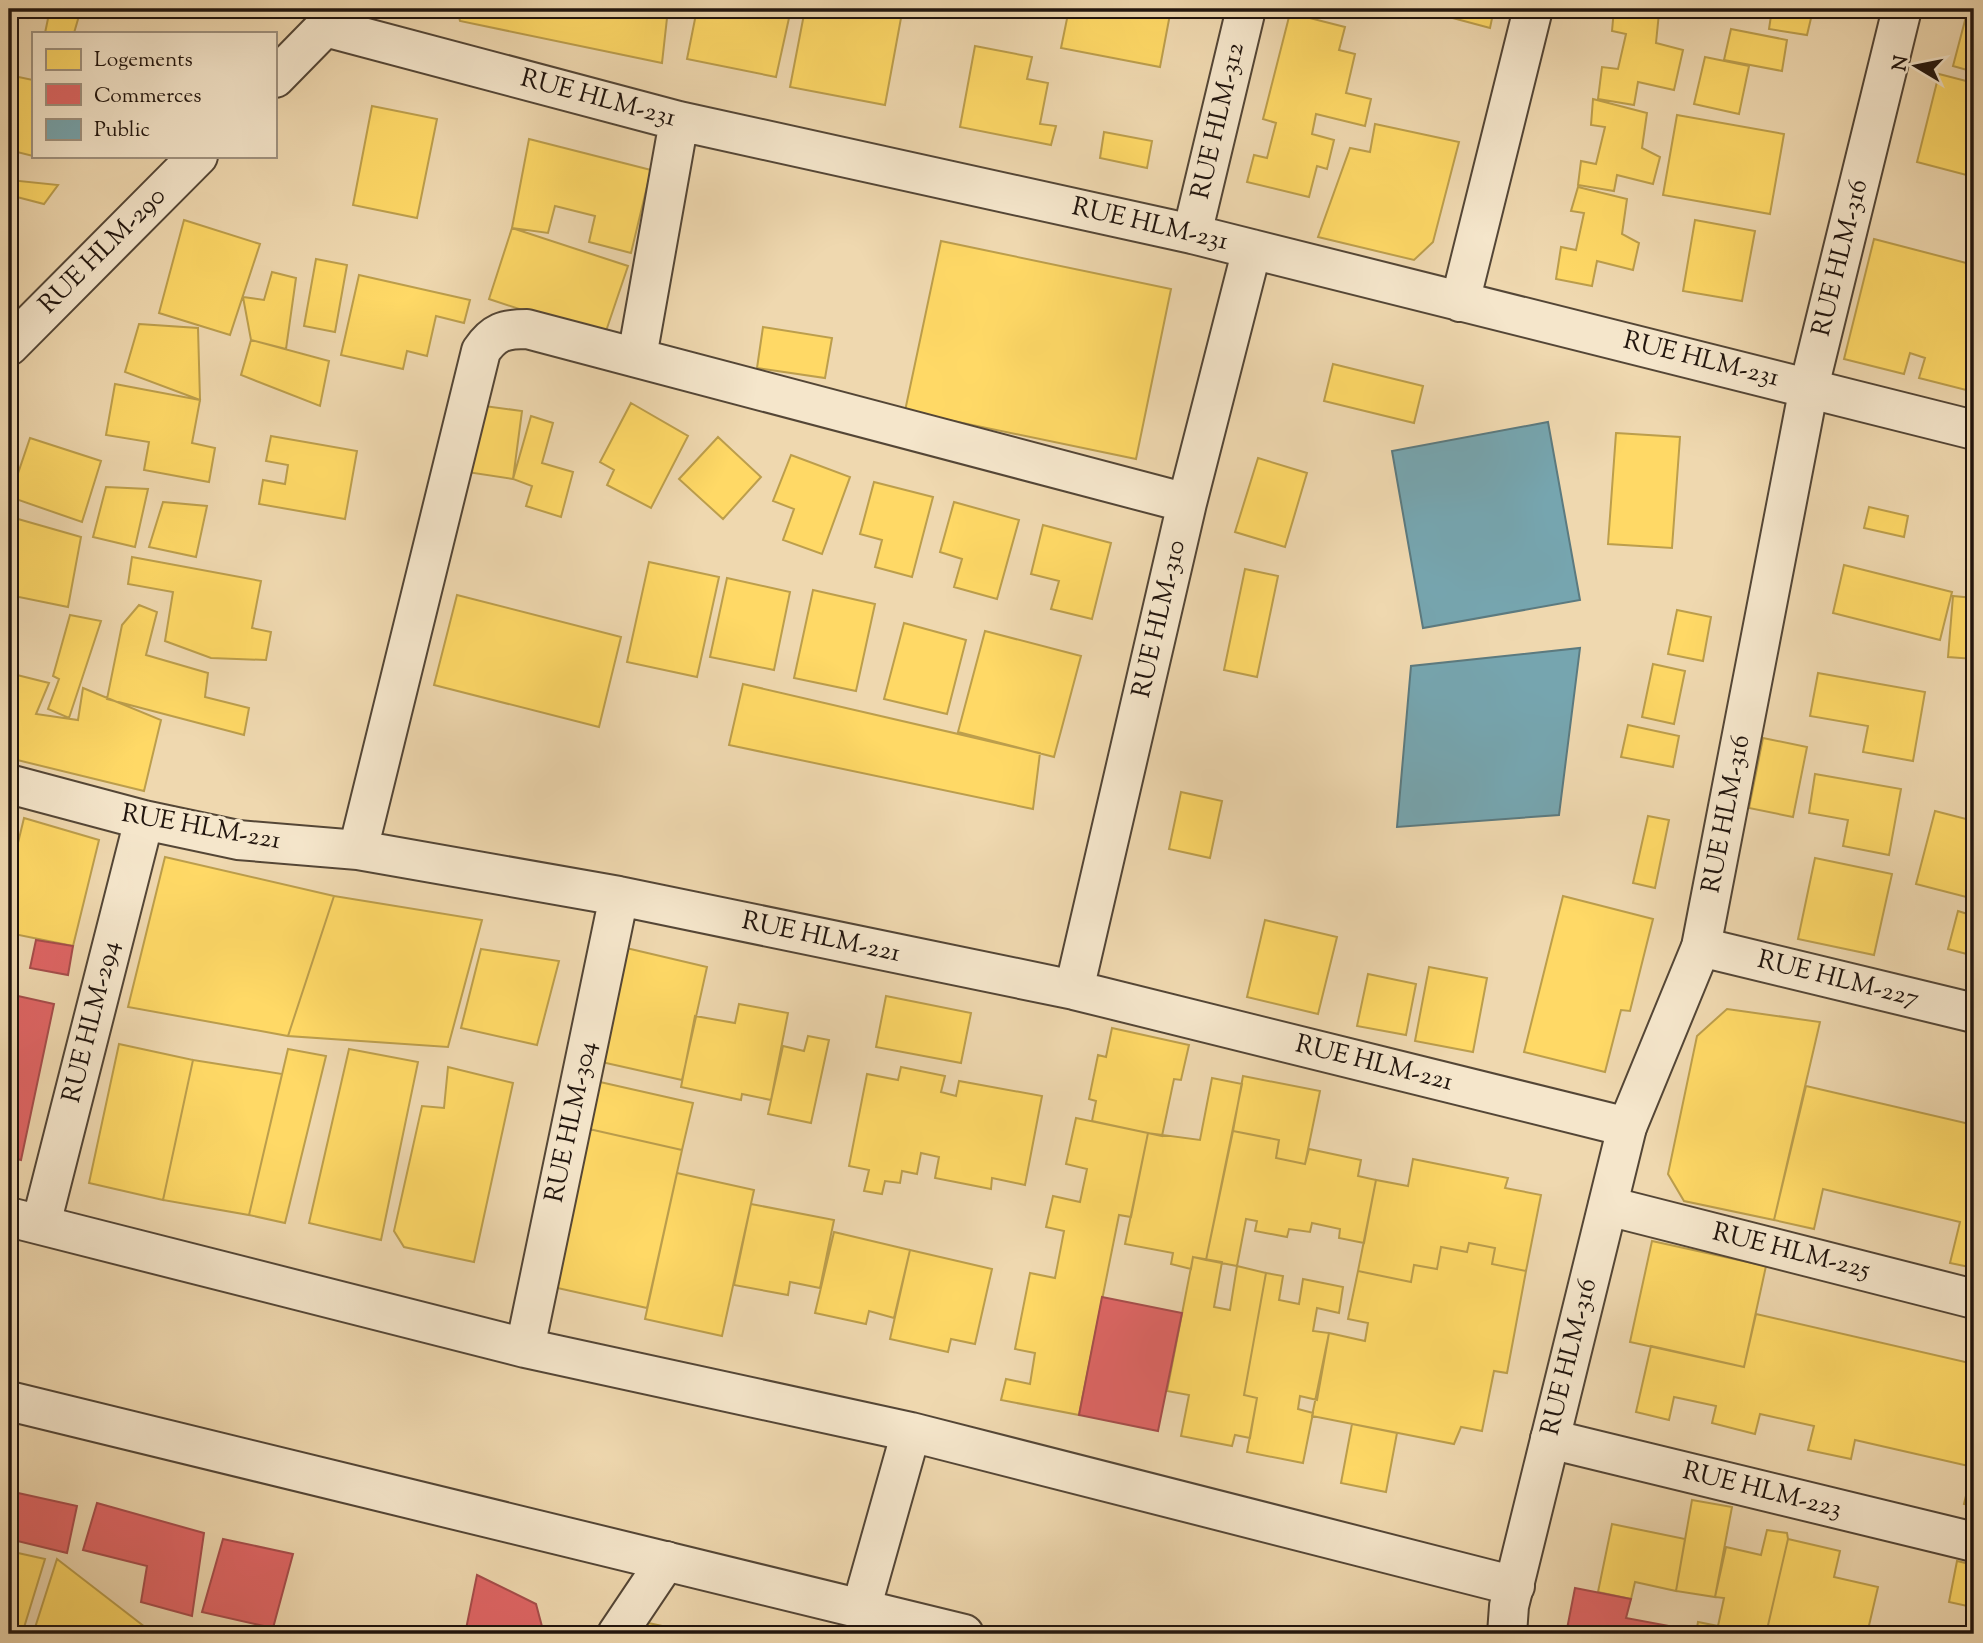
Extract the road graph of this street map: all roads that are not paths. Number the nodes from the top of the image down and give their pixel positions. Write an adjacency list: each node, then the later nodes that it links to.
1 (1246, 9): 8 (street, RUE HLM-312)
2 (1534, 9): 10 (street)
3 (1902, 9): 13 (street, RUE HLM-316)
4 (331, 18): 5 (street); 6 (street, RUE HLM-231)
5 (276, 77)
6 (679, 121): 8 (street, RUE HLM-231); 12 (street)
7 (196, 158): 11 (street, RUE HLM-290)
8 (1192, 234): 9 (street, RUE HLM-231)
9 (1252, 249): 10 (street, RUE HLM-231); 15 (street, RUE HLM-310)
10 (1460, 302): 13 (street, RUE HLM-231)
11 (9, 346)
12 (637, 357): 15 (street); 18 (street)
13 (1809, 387): 14 (street, RUE HLM-231); 20 (street, RUE HLM-316)
14 (1974, 430)
15 (1187, 503): 21 (street, RUE HLM-310)
16 (9, 784): 17 (street, RUE HLM-221)
17 (144, 820): 18 (street, RUE HLM-221); 25 (street, RUE HLM-294)
18 (358, 850): 19 (street, RUE HLM-221)
19 (619, 896): 21 (street, RUE HLM-221); 27 (street, RUE HLM-304)
20 (1701, 947): 22 (street, RUE HLM-227); 23 (street, RUE HLM-316)
21 (1074, 990): 23 (street, RUE HLM-221)
22 (1974, 1013)
23 (1627, 1127): 24 (street, RUE HLM-316)
24 (1608, 1206): 26 (street, RUE HLM-225); 30 (street, RUE HLM-316)
25 (25, 1220): 27 (street)
26 (1974, 1298)
27 (525, 1348): 29 (street)
28 (9, 1401): 32 (street)
29 (911, 1432): 33 (street); 34 (street)
30 (1550, 1439): 31 (street, RUE HLM-223); 34 (street, RUE HLM-316)
31 (1974, 1542)
32 (666, 1561): 33 (street); 35 (street)
33 (861, 1609): 36 (street)
34 (1506, 1615)
35 (617, 1634)
36 (964, 1634)

